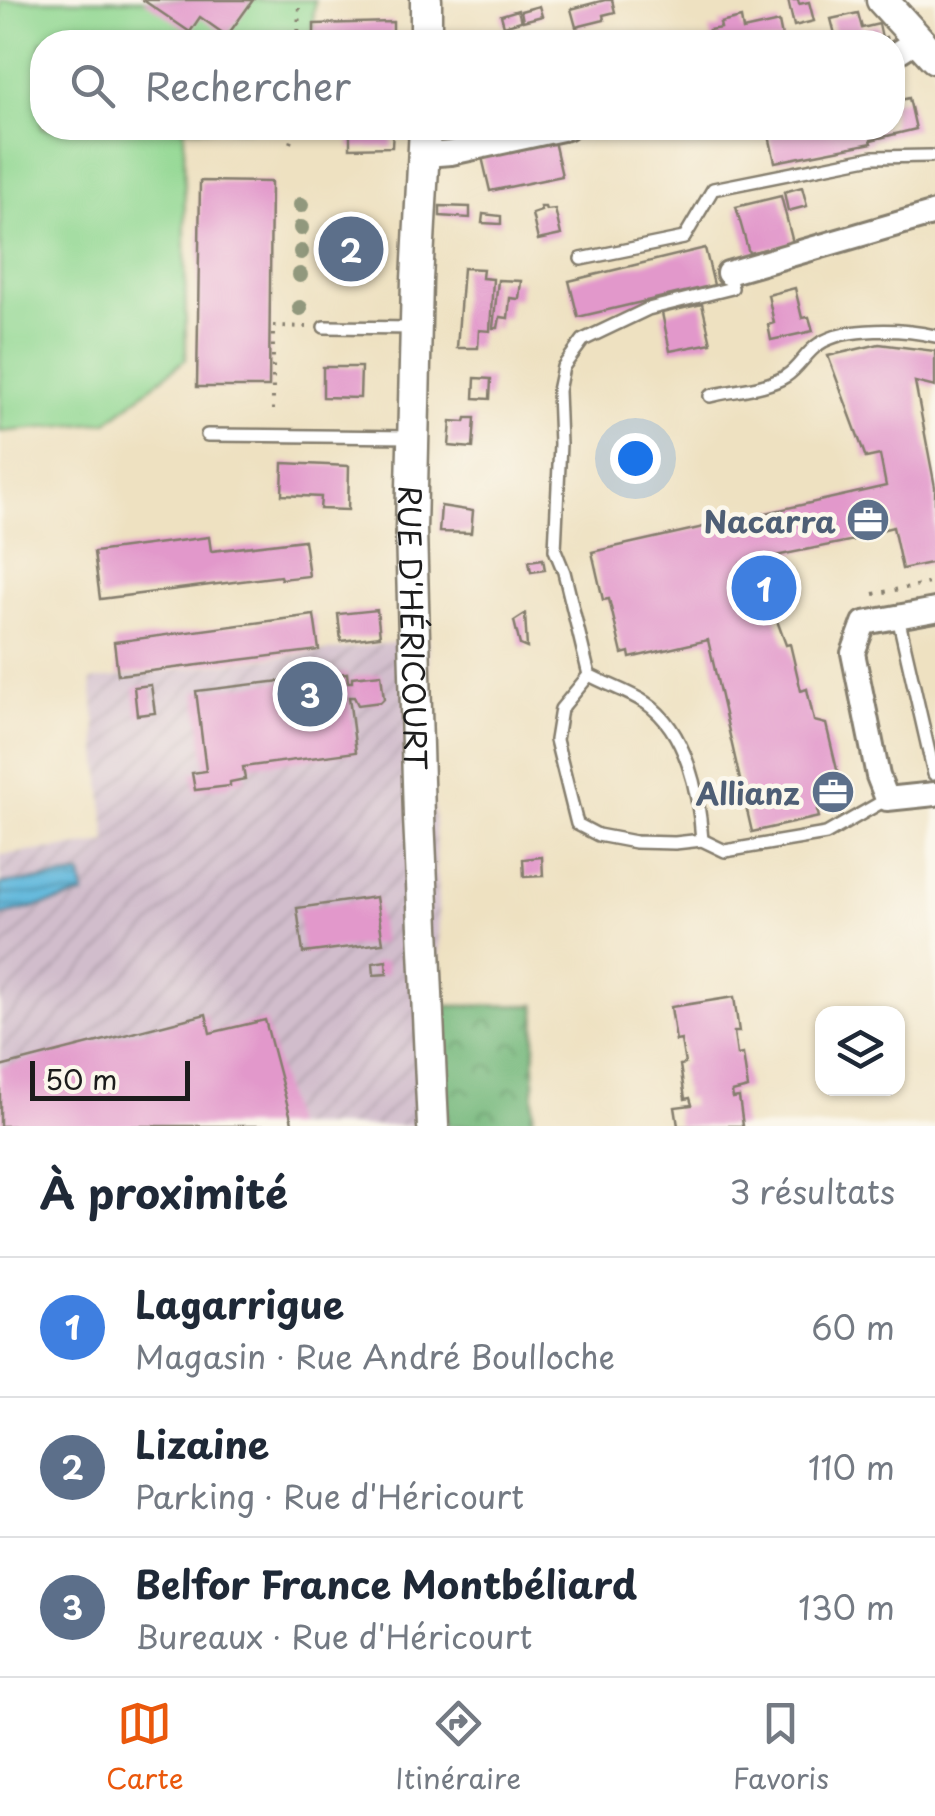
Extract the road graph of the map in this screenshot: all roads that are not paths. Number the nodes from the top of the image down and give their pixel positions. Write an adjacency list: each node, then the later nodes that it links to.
1 (426, 0): 3 (street)
2 (882, 0): 4 (street)
3 (426, 30)
4 (901, 30)
5 (511, 140): 6 (street)
6 (425, 141): 12 (street, RUE D'HÉRICOURT)
7 (934, 156): 9 (lane)
8 (935, 214): 10 (street)
9 (581, 259)
10 (728, 273): 19 (lane)
11 (324, 326): 12 (lane)
12 (416, 328): 16 (street, RUE D'HÉRICOURT)
13 (935, 336): 14 (lane)
14 (710, 396)
15 (207, 435): 16 (lane)
16 (413, 436): 24 (street, RUE D'HÉRICOURT)
17 (935, 610): 18 (street)
18 (898, 617): 20 (lane); 22 (street)
19 (589, 675): 23 (lane); 23 (lane)
20 (934, 774)
21 (935, 794): 22 (street)
22 (887, 799): 23 (lane)
23 (702, 840)
24 (434, 1126)

